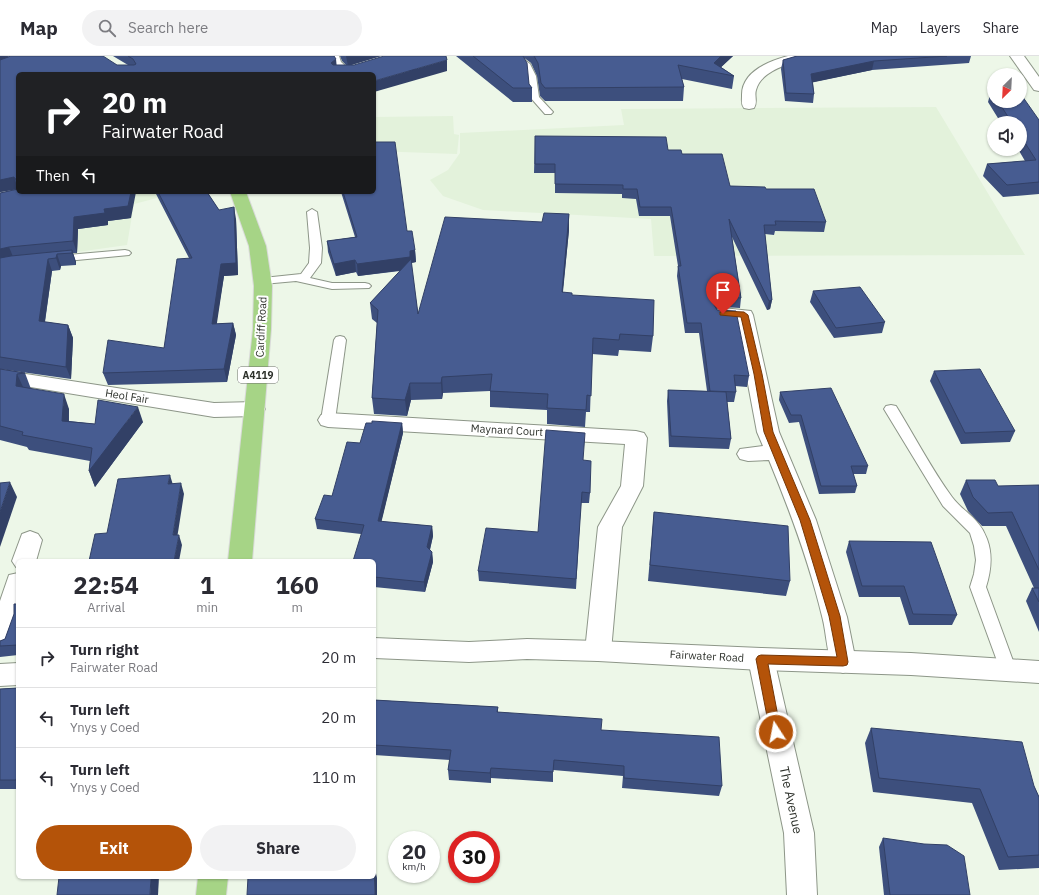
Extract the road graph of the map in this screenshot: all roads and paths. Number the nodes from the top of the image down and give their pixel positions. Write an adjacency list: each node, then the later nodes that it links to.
1 (335, 56): 5 (lane)
2 (513, 56): 8 (lane)
3 (803, 56): 7 (street)
4 (1017, 56): 6 (street)
5 (349, 71)
6 (1039, 87)
7 (749, 105)
8 (548, 112)
9 (239, 194): 14 (main road, Cardiff Road / A4119)
10 (312, 212): 13 (lane)
11 (125, 253): 12 (lane)
12 (45, 260)
13 (295, 278): 14 (lane); 15 (lane)
14 (263, 281): 19 (main road, Cardiff Road / A4119)
15 (365, 286)
16 (723, 314): 22 (street)
17 (340, 340): 21 (lane)
18 (0, 376): 19 (street, Heol Fair)
19 (255, 409): 24 (main road, Cardiff Road / A4119)
20 (891, 409): 31 (lane)
21 (328, 420): 28 (street, Maynard Court)
22 (777, 452): 23 (street); 30 (street)
23 (748, 454)
24 (240, 559)
25 (16, 589): 26 (street)
26 (0, 642)
27 (376, 648): 28 (street, Fairwater Road)
28 (598, 651): 29 (street, Fairwater Road)
29 (761, 659): 30 (street, Fairwater Road); 37 (street, The Avenue)
30 (843, 662): 31 (street, Fairwater Road)
31 (1008, 670): 32 (street, Fairwater Road)
32 (1039, 672)
33 (16, 674): 34 (street)
34 (0, 675)
35 (213, 879): 36 (main road)
36 (211, 895)
37 (802, 895)

